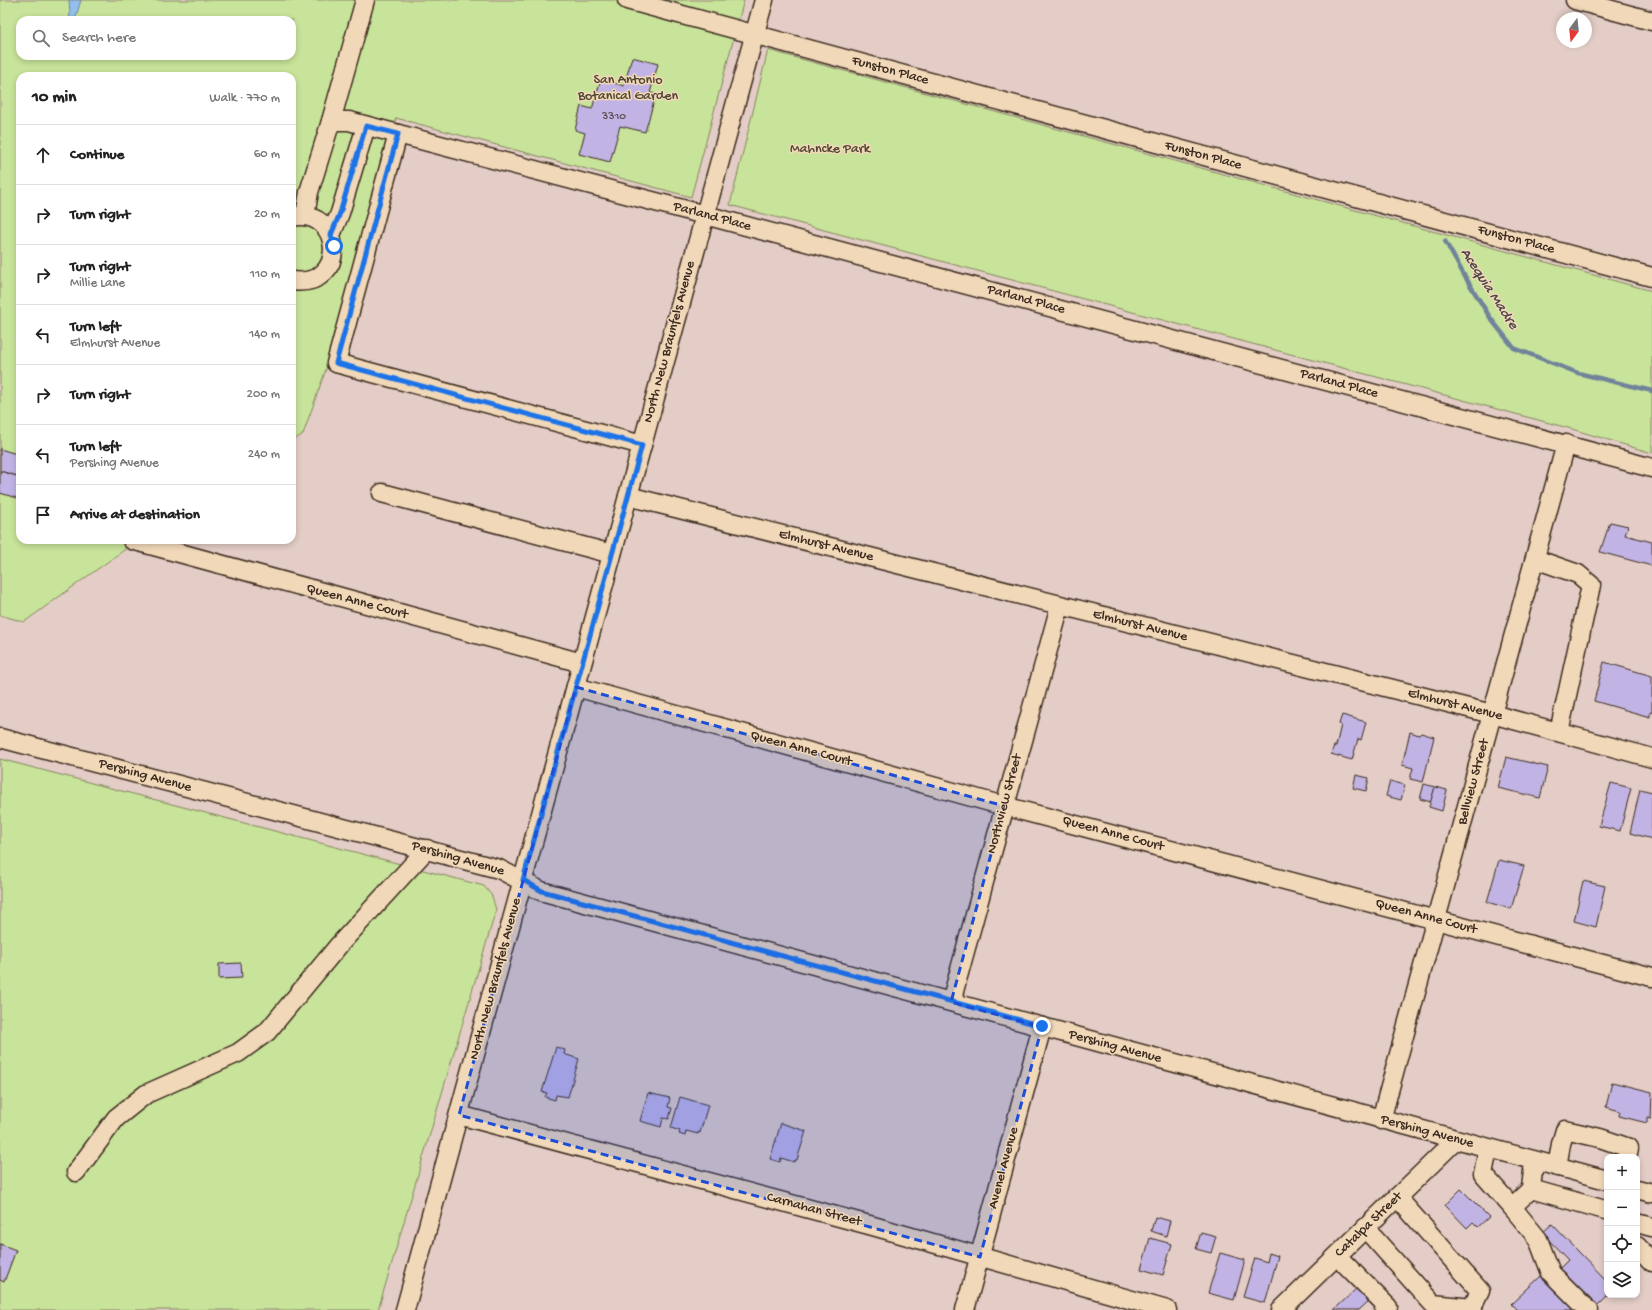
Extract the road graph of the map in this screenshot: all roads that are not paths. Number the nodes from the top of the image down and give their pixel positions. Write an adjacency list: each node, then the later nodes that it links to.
1 (365, 0): 7 (street)
2 (627, 0): 6 (street, Funston Place)
3 (764, 0): 6 (street, North New Braunfels Avenue)
4 (1575, 0): 5 (street)
5 (1652, 21)
6 (754, 35): 10 (street, North New Braunfels Avenue); 13 (street, Funston Place)
7 (331, 121): 8 (street, Parland Place); 11 (street)
8 (366, 126): 9 (street, Parland Place); 12 (street)
9 (398, 134): 10 (street, Parland Place); 16 (street)
10 (705, 215): 15 (street, Parland Place); 16 (street, North New Braunfels Avenue)
11 (298, 217): 12 (street)
12 (331, 235): 14 (street)
13 (1652, 277)
14 (296, 281)
15 (1566, 444): 17 (street, Parland Place); 22 (street, Bellview Street)
16 (642, 445): 19 (street, North New Braunfels Avenue)
17 (1652, 468)
18 (382, 493): 21 (street)
19 (628, 496): 21 (street, North New Braunfels Avenue); 23 (street, Elmhurst Avenue)
20 (147, 544): 24 (street, Queen Anne Court)
21 (612, 554): 24 (street, North New Braunfels Avenue)
22 (1535, 559): 26 (street, Bellview Street); 27 (street)
23 (1060, 606): 26 (street, Elmhurst Avenue); 30 (street, Northview Street)
24 (582, 663): 25 (street, North New Braunfels Avenue)
25 (576, 687): 30 (street, Queen Anne Court); 32 (street, North New Braunfels Avenue)
26 (1492, 714): 27 (street, Elmhurst Avenue); 33 (street, Bellview Street)
27 (1559, 732): 29 (street, Elmhurst Avenue)
28 (0, 738): 31 (street, Pershing Avenue)
29 (1652, 758)
30 (1004, 806): 33 (street, Queen Anne Court); 35 (street, Northview Street)
31 (426, 849): 32 (street, Pershing Avenue); 44 (street)
32 (523, 880): 35 (street, Pershing Avenue); 37 (street, North New Braunfels Avenue)
33 (1436, 920): 34 (street, Queen Anne Court); 38 (street, Bellview Street)
34 (1652, 977)
35 (951, 1002): 36 (street, Pershing Avenue)
36 (1042, 1026): 38 (street, Pershing Avenue); 55 (street, Avenel Avenue)
37 (459, 1115): 55 (street, Carnahan Street); 58 (street, North New Braunfels Avenue)
38 (1381, 1120): 39 (street, Pershing Avenue)
39 (1456, 1140): 40 (street, Pershing Avenue); 47 (street, Catalpa Street)
40 (1488, 1149): 42 (street, Pershing Avenue); 48 (street)
41 (1628, 1154): 43 (street)
42 (1534, 1161): 43 (street, Pershing Avenue); 46 (street)
43 (1557, 1167): 45 (street, Pershing Avenue)
44 (76, 1172)
45 (1604, 1179)
46 (1532, 1189): 48 (street); 49 (street)
47 (1397, 1197): 52 (street, Catalpa Street); 57 (street)
48 (1512, 1207): 63 (street)
49 (1604, 1210)
50 (1640, 1224): 51 (street)
51 (1652, 1226)
52 (1366, 1228): 54 (street, Catalpa Street); 57 (street)
53 (1640, 1249): 56 (street)
54 (1337, 1256): 61 (street, Catalpa Street); 62 (street)
55 (980, 1257): 59 (street, Avenel Avenue); 60 (street, Carnahan Street)
56 (1652, 1262)
57 (1472, 1309)
58 (406, 1310)
59 (965, 1310)
60 (1167, 1310)
61 (1281, 1310)
62 (1384, 1310)
63 (1588, 1310)

